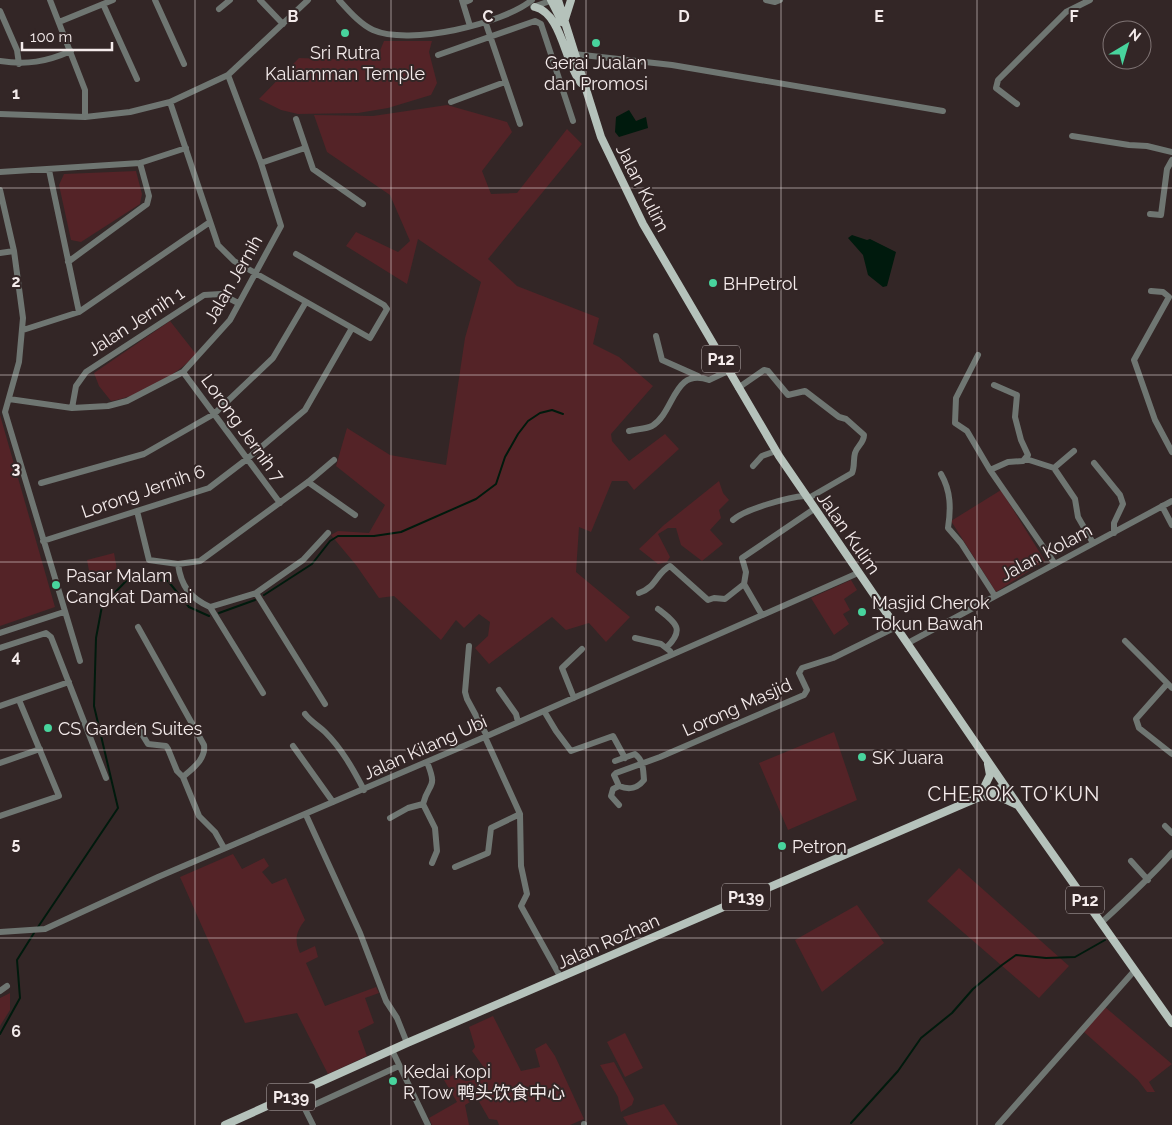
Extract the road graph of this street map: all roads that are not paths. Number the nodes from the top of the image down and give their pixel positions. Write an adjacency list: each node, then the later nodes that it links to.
1 (50, 0): 20 (street)
2 (113, 0): 16 (street)
3 (155, 0): 30 (street)
4 (230, 0): 17 (street)
5 (260, 0): 21 (street)
6 (308, 0): 21 (street)
7 (338, 0): 23 (street)
8 (470, 0): 14 (street)
9 (553, 0): 15 (street); 22 (main road, Jalan Kulim / P12)
10 (572, 0): 22 (main road)
11 (766, 0): 12 (street)
12 (780, 0)
13 (1090, 0): 37 (street)
14 (462, 2): 23 (street)
15 (533, 3): 19 (street); 34 (main road)
16 (103, 4): 20 (street); 32 (street)
17 (220, 9)
18 (0, 11): 29 (street)
19 (485, 21): 23 (street); 24 (street)
20 (59, 22): 25 (street)
21 (283, 24): 31 (street)
22 (565, 25): 26 (main road, Jalan Kulim / P12)
23 (470, 26)
24 (490, 37): 27 (street); 33 (street); 42 (street)
25 (72, 51): 29 (street); 40 (street)
26 (574, 54): 34 (main road, Jalan Kulim / P12); 38 (street)
27 (438, 55)
28 (0, 61): 29 (street)
29 (19, 64)
30 (184, 64)
31 (228, 75): 35 (street); 50 (street, Jalan Jernih)
32 (137, 79)
33 (505, 82): 36 (street); 43 (street)
34 (585, 89): 72 (main road, Jalan Kulim / P12)
35 (170, 102): 40 (street); 45 (street)
36 (451, 102)
37 (1017, 104)
38 (943, 111)
39 (0, 116): 40 (street)
40 (85, 117)
41 (296, 119): 46 (street)
42 (573, 121)
43 (520, 124)
44 (1072, 136): 47 (street)
45 (186, 148): 49 (street); 56 (street)
46 (305, 148): 50 (street); 54 (street)
47 (1172, 152)
48 (1172, 160): 55 (street)
49 (140, 163): 51 (street); 60 (street)
50 (261, 163): 61 (street, Jalan Jernih)
51 (49, 170): 52 (street); 60 (street)
52 (0, 172)
53 (0, 190): 57 (street)
54 (363, 204)
55 (1150, 214)
56 (210, 222): 61 (street); 67 (street)
57 (14, 251): 58 (street); 69 (street)
58 (0, 253)
59 (296, 254): 68 (street)
60 (68, 262): 67 (street)
61 (256, 273): 63 (street); 64 (street, Jalan Jernih)
62 (1151, 292): 65 (street)
63 (306, 302): 68 (street); 79 (street)
64 (238, 303): 73 (street, Jalan Jernih); 78 (street, Jalan Jernih 1)
65 (1166, 303): 66 (street); 83 (street)
66 (1172, 309)
67 (79, 312): 69 (street)
68 (352, 328): 84 (street, Lorong Jernih 6)
69 (23, 330): 77 (street)
70 (656, 336): 74 (street)
71 (978, 355): 90 (street)
72 (728, 371): 74 (street); 76 (main road, Jalan Kulim / P12)
73 (183, 372): 78 (street, Jalan Jernih); 79 (street, Lorong Jernih 7)
74 (698, 376): 80 (street)
75 (994, 385): 86 (street)
76 (738, 388): 81 (main road, Jalan Kulim / P12); 94 (street)
77 (9, 399): 78 (street, Jalan Jernih); 105 (street)
78 (72, 408)
79 (214, 414): 84 (street, Lorong Jernih 7); 93 (street)
80 (629, 431)
81 (776, 451): 88 (street); 94 (main road, Jalan Kulim / P12)
82 (1074, 451): 89 (street)
83 (1172, 452)
84 (247, 459): 96 (street, Lorong Jernih 7); 99 (street, Lorong Jernih 6)
85 (334, 460): 92 (street, Lorong Jernih 7)
86 (1026, 460): 89 (street); 90 (street)
87 (1094, 463): 104 (street)
88 (753, 466)
89 (1054, 468): 106 (street)
90 (990, 470): 108 (street)
91 (942, 474): 113 (street)
92 (308, 482): 96 (street, Lorong Jernih 7); 100 (street)
93 (41, 483)
94 (806, 497): 98 (main road, Jalan Kulim / P12); 101 (street)
95 (1172, 501): 97 (street, Jalan Kolam)
96 (280, 503): 107 (street, Lorong Jernih 7)
97 (1162, 506): 102 (street); 104 (street, Jalan Kolam)
98 (814, 509): 109 (main road, Jalan Kulim / P12); 110 (street)
99 (137, 511): 105 (street, Lorong Jernih 6); 107 (street, Lorong Jernih 7)
100 (355, 515)
101 (733, 520)
102 (1172, 525)
103 (328, 533): 111 (street)
104 (1114, 533): 106 (street, Jalan Kolam)
105 (43, 541): 116 (street)
106 (1093, 544): 108 (street, Jalan Kolam)
107 (178, 564): 114 (street)
108 (1055, 564): 113 (street, Jalan Kolam)
109 (858, 573): 117 (street, Jalan Kilang Ubi); 119 (main road, Jalan Kulim / P12)
110 (744, 584): 112 (street); 117 (street)
111 (256, 592): 114 (street); 136 (street)
112 (640, 593)
113 (995, 596): 123 (street, Jalan Kolam)
114 (210, 607): 133 (street)
115 (658, 609): 126 (street)
116 (64, 612): 120 (street); 129 (street)
117 (762, 615): 128 (street, Jalan Kilang Ubi)
118 (138, 627): 152 (street)
119 (896, 627): 123 (main road, Jalan Kulim / P12); 151 (street, Lorong Masjid)
120 (0, 633)
121 (635, 638): 126 (street)
122 (1125, 641): 131 (street)
123 (908, 643): 147 (main road, Jalan Kulim / P12)
124 (469, 646): 142 (street)
125 (0, 648): 130 (street)
126 (667, 648): 128 (street)
127 (582, 649): 134 (street)
128 (672, 654): 134 (street, Jalan Kilang Ubi)
129 (80, 661)
130 (69, 682): 135 (street); 153 (street)
131 (1170, 686): 145 (street)
132 (499, 690): 140 (street)
133 (263, 693)
134 (574, 698): 138 (street, Jalan Kilang Ubi)
135 (19, 700): 137 (street); 144 (street)
136 (325, 704)
137 (0, 706)
138 (544, 711): 140 (street, Jalan Kilang Ubi); 146 (street)
139 (305, 714): 156 (street)
140 (518, 722): 142 (street, Jalan Kilang Ubi)
141 (137, 726): 152 (street)
142 (486, 737): 150 (street, Jalan Kilang Ubi); 162 (street)
143 (293, 746): 158 (street)
144 (40, 750): 149 (street); 164 (street)
145 (1172, 754)
146 (625, 758): 148 (street); 151 (street)
147 (987, 760): 155 (main road, Jalan Kulim / P12); 157 (main road)
148 (615, 761)
149 (0, 762)
150 (427, 762): 156 (street, Jalan Kilang Ubi); 159 (street)
151 (642, 763): 154 (street); 154 (street)
152 (183, 777): 168 (street)
153 (106, 778)
154 (619, 786): 160 (street)
155 (1005, 786): 157 (main road, Jalan Rozhan / P139); 161 (main road, Jalan Kulim / P12)
156 (364, 790): 158 (street, Jalan Kilang Ubi)
157 (980, 796): 161 (main road); 177 (main road, Jalan Rozhan / P139)
158 (333, 802): 163 (street, Jalan Kilang Ubi)
159 (424, 804): 165 (street); 171 (street)
160 (619, 805)
161 (1020, 808): 174 (main road, Jalan Kulim / P12)
162 (520, 814): 172 (street); 177 (street)
163 (306, 815): 168 (street, Jalan Kilang Ubi); 181 (street)
164 (0, 816)
165 (390, 818)
166 (1165, 826): 167 (street)
167 (1172, 833)
168 (224, 848): 175 (street, Jalan Kilang Ubi)
169 (1172, 853): 173 (street)
170 (1131, 861): 173 (street)
171 (432, 862)
172 (455, 867)
173 (1148, 880): 174 (street)
174 (1101, 923): 176 (main road, Jalan Kulim / P12)
175 (0, 932)
176 (1135, 970): 180 (main road, Jalan Kulim / P12); 187 (street)
177 (561, 978): 181 (main road, Jalan Rozhan / P139)
178 (7, 986): 179 (street)
179 (0, 991)
180 (1172, 1023)
181 (406, 1043): 182 (main road, Jalan Rozhan / P139)
182 (392, 1050): 183 (street); 184 (main road, Jalan Rozhan / P139)
183 (400, 1066): 185 (street); 186 (street)
184 (225, 1125)
185 (312, 1125)
186 (428, 1125)
187 (998, 1125)

